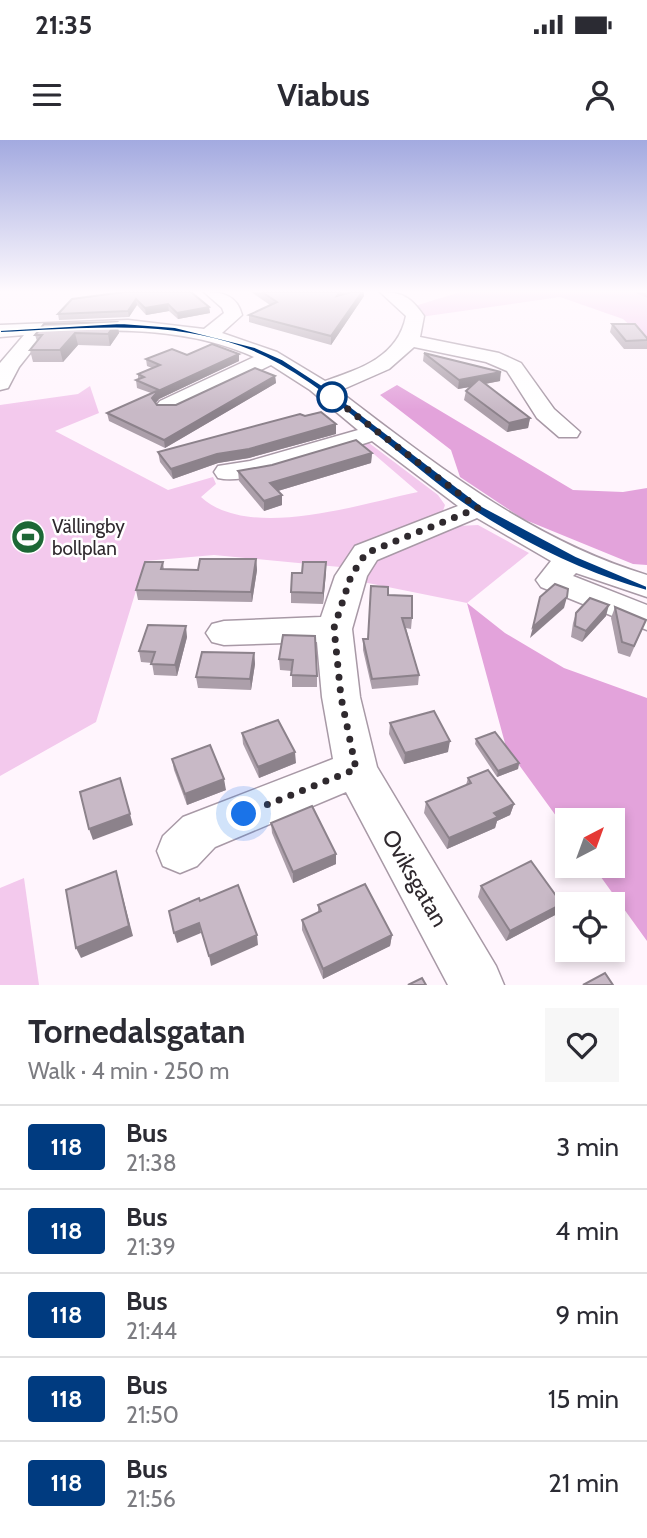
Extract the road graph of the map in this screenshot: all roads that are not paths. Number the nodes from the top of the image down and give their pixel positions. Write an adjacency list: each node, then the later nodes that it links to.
1 (37, 331): 8 (street)
2 (176, 331): 5 (street)
3 (211, 331): 5 (street)
4 (413, 331): 6 (street)
5 (207, 335): 7 (street)
6 (412, 341): 9 (street); 12 (street)
7 (271, 357): 9 (street); 10 (street)
8 (0, 383)
9 (322, 389): 11 (street)
10 (168, 406)
11 (377, 432): 13 (street); 14 (street)
12 (568, 432)
13 (227, 472)
14 (478, 508): 15 (street); 18 (street, Oviksgatan)
15 (571, 559): 16 (street); 17 (street)
16 (647, 586)
17 (647, 618)
18 (334, 628): 19 (street); 20 (street, Oviksgatan)
19 (223, 633)
20 (356, 769): 21 (street); 22 (street, Oviksgatan)
21 (180, 851)
22 (477, 985)

